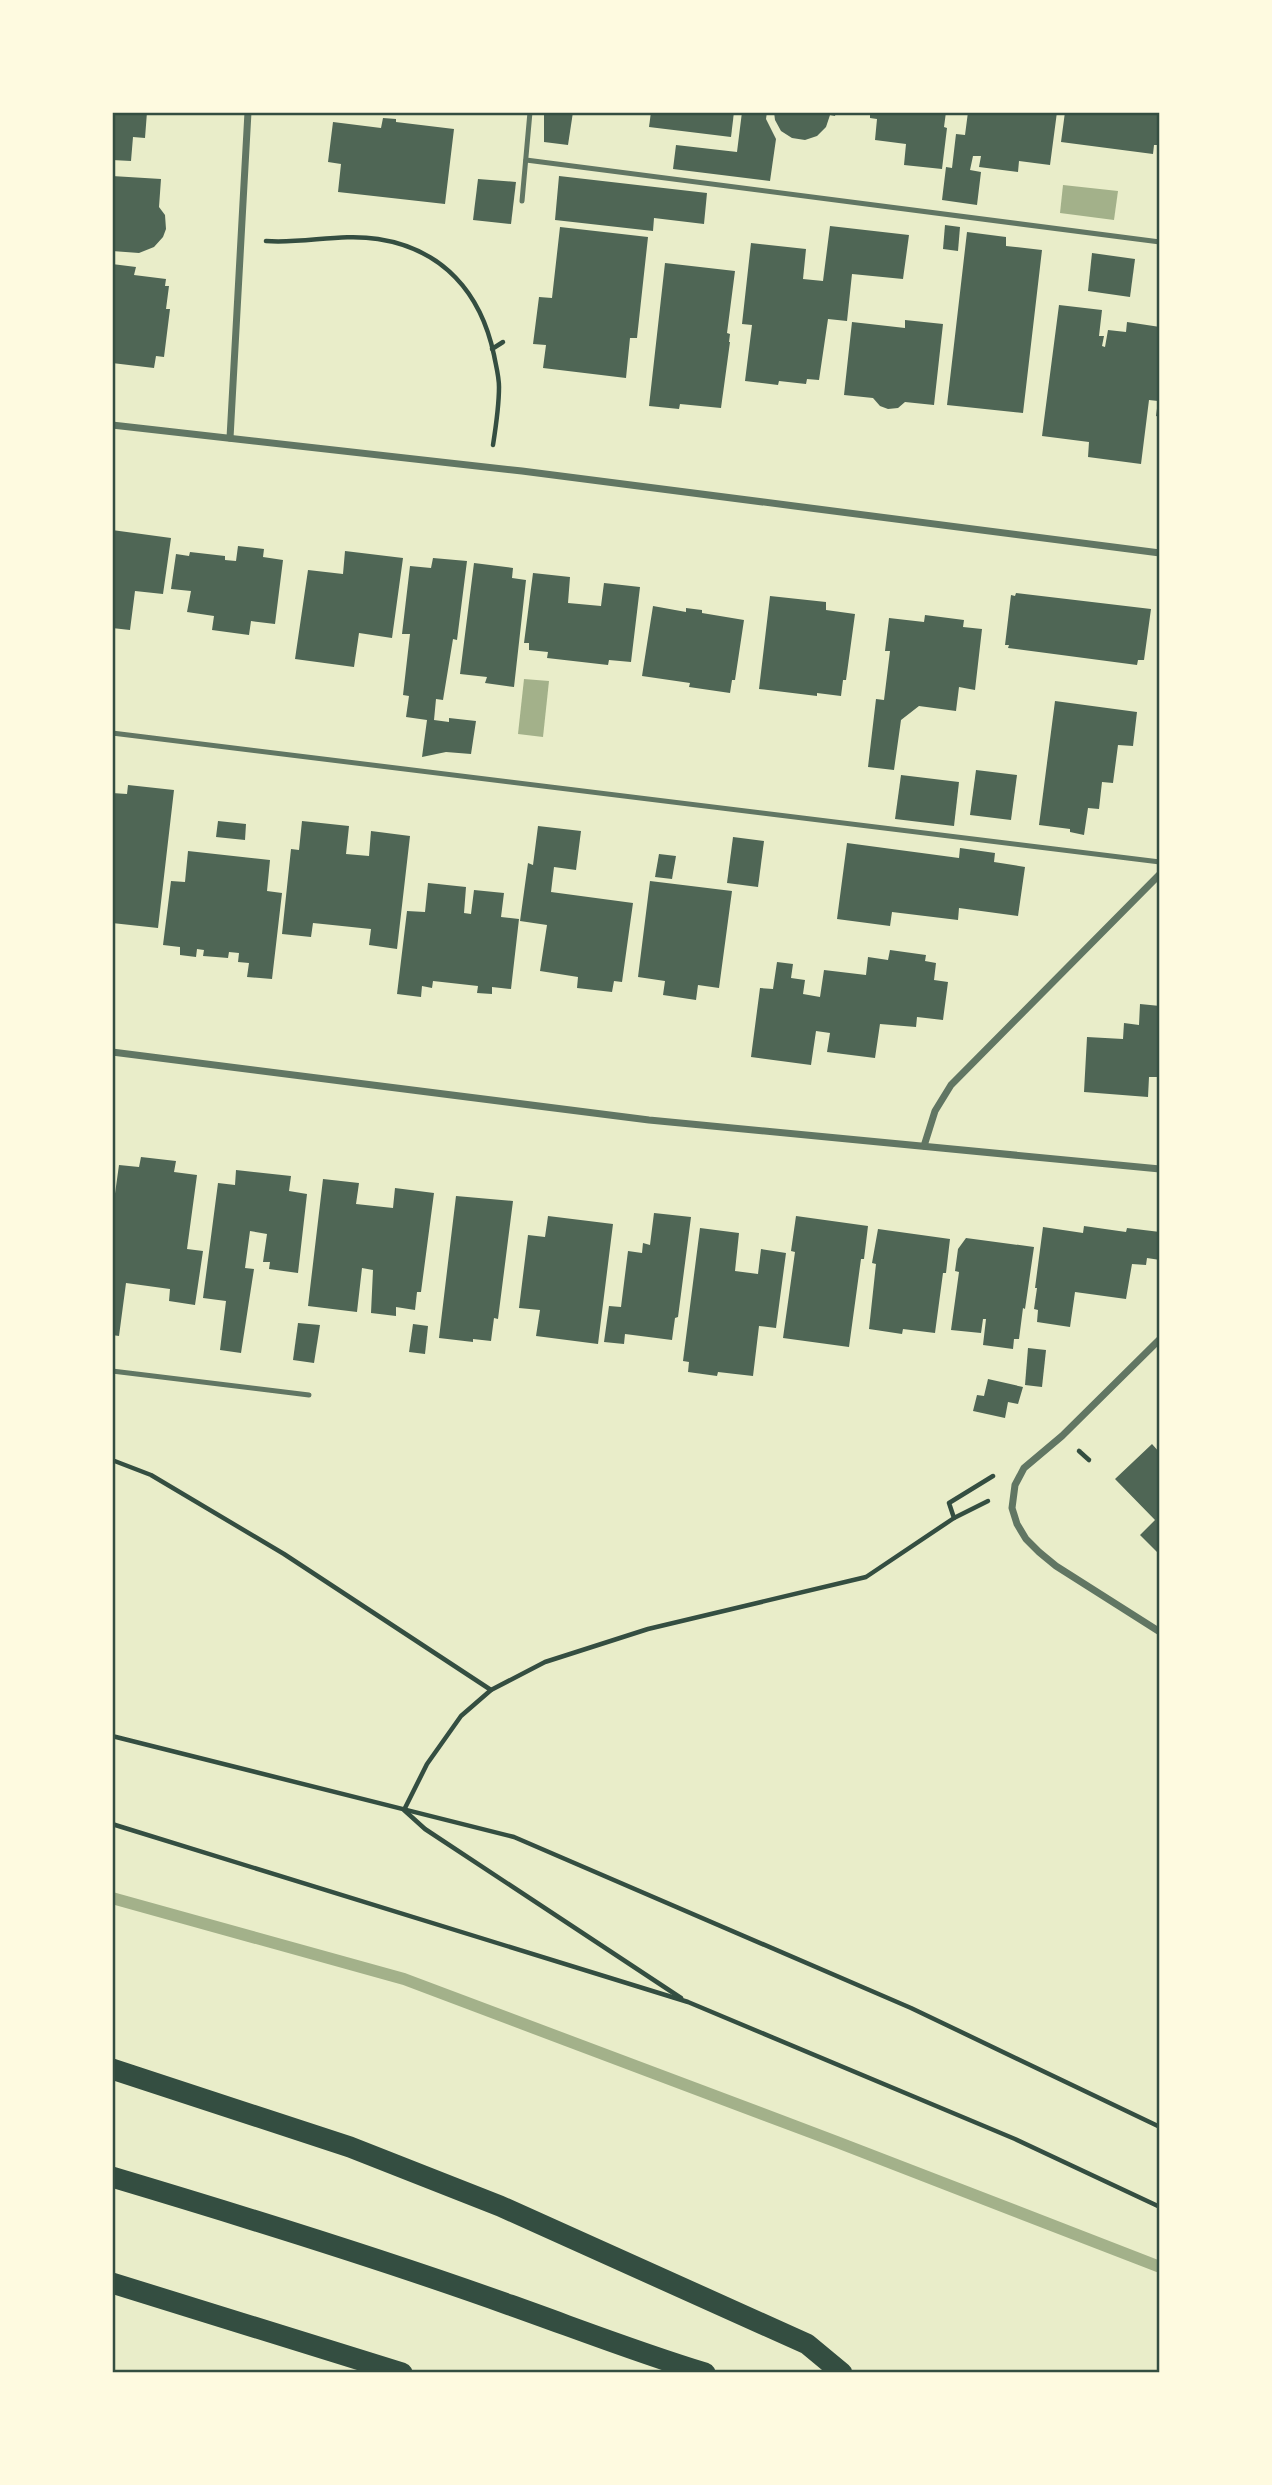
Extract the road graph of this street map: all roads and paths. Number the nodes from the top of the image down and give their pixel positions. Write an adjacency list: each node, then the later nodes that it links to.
1 (248, 112): 10 (street)
2 (530, 112): 3 (lane)
3 (526, 160): 4 (lane); 6 (lane)
4 (522, 201)
5 (280, 242): 8 (path)
6 (1160, 242)
7 (503, 342): 8 (path)
8 (492, 349): 11 (path)
9 (112, 425): 10 (street)
10 (230, 438): 11 (street)
11 (490, 467): 12 (street)
12 (1160, 553)
13 (112, 733): 14 (lane)
14 (1160, 862)
15 (1160, 874): 17 (street)
16 (112, 1052): 17 (street)
17 (924, 1146): 18 (street)
18 (1160, 1169)
19 (1160, 1339): 24 (street)
20 (112, 1371): 21 (lane)
21 (309, 1395)
22 (112, 1460): 27 (path)
23 (992, 1476): 25 (path)
24 (1014, 1494): 25 (path); 26 (street)
25 (954, 1518): 27 (path)
26 (1160, 1632)
27 (491, 1690): 29 (path)
28 (112, 1736): 29 (path)
29 (404, 1810): 31 (path); 33 (path)
30 (112, 1824): 31 (path)
31 (688, 2002): 35 (path)
32 (112, 2069): 39 (highway)
33 (1160, 2127)
34 (112, 2177): 38 (highway)
35 (1160, 2207)
36 (112, 2283): 37 (highway)
37 (402, 2373)
38 (705, 2373)
39 (842, 2373)

